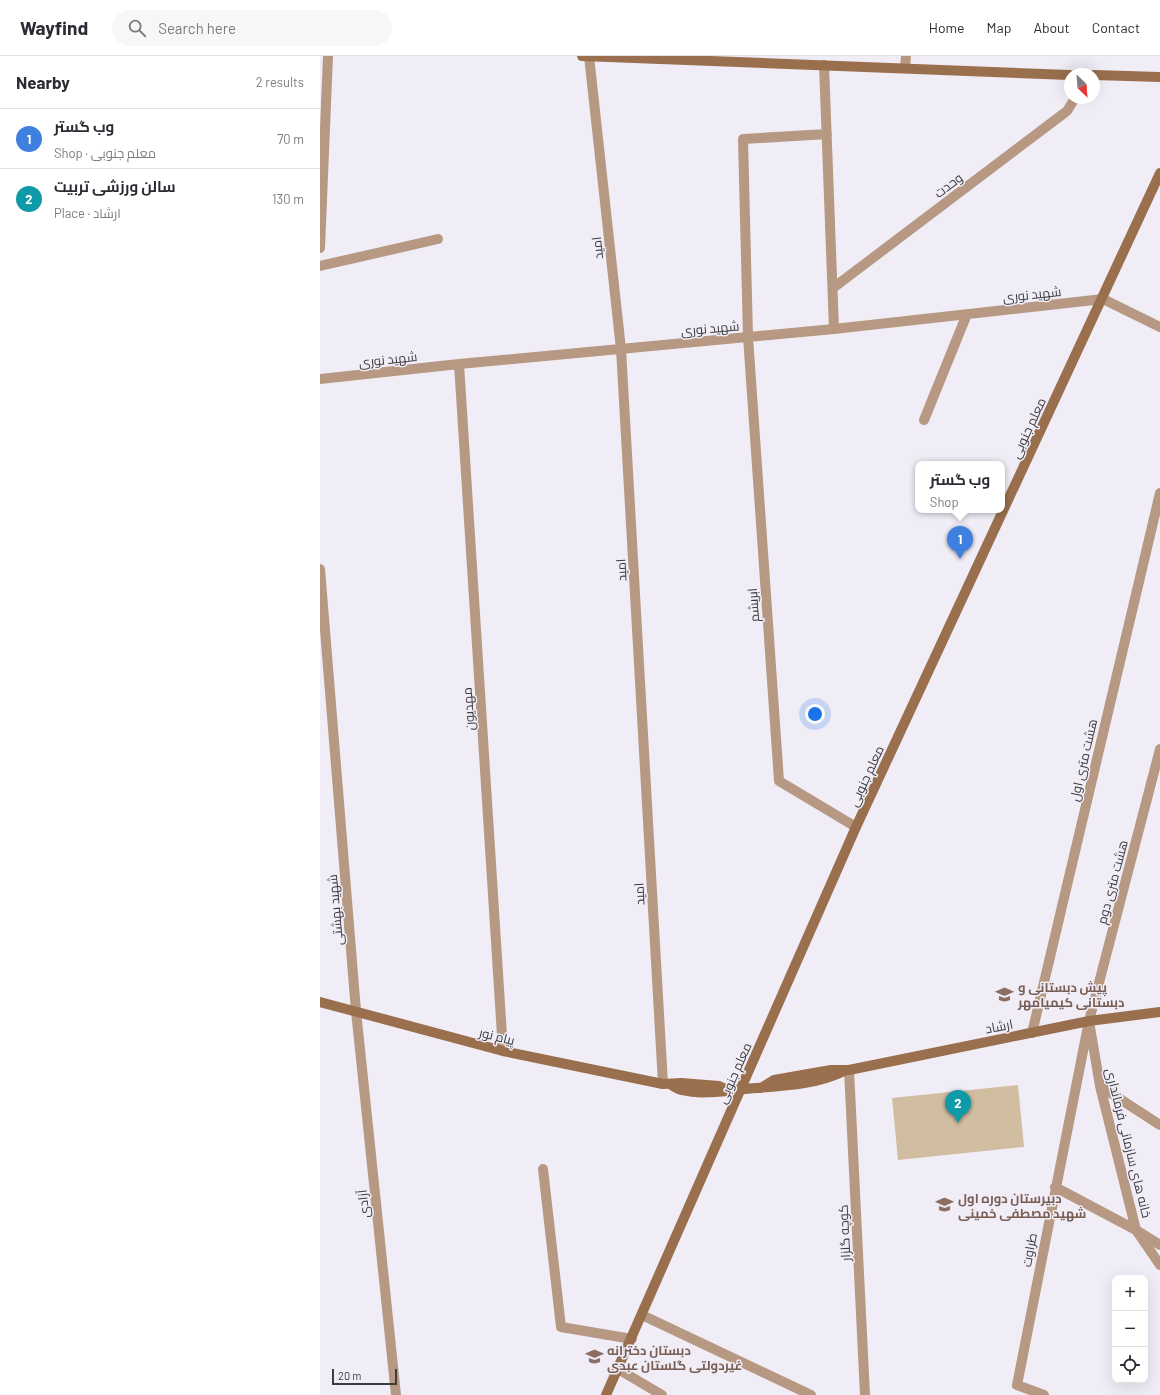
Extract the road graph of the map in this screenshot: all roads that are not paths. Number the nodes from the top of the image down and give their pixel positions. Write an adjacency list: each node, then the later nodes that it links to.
1 (328, 56): 15 (street)
2 (582, 56): 3 (main road)
3 (589, 56): 5 (main road); 23 (street, امید)
4 (906, 56): 7 (street)
5 (750, 59): 6 (main road)
6 (824, 65): 7 (main road); 12 (street)
7 (905, 68): 8 (main road)
8 (1064, 74)
9 (1100, 75): 10 (main road)
10 (1160, 77)
11 (1071, 104): 17 (street, وحدت)
12 (827, 134): 17 (street); 22 (street)
13 (1160, 173): 18 (main road, معلم جنوبی)
14 (438, 239): 16 (street)
15 (320, 248)
16 (320, 266)
17 (833, 288): 21 (street)
18 (1103, 299): 19 (street, شهید نوری); 20 (street); 28 (main road, معلم جنوبی)
19 (967, 314): 21 (street, شهید نوری); 26 (street)
20 (1160, 327)
21 (834, 329): 22 (street, شهید نوری)
22 (748, 337): 23 (street, شهید نوری); 32 (street, ابریشم)
23 (621, 349): 24 (street, شهید نوری); 40 (street, امید)
24 (459, 364): 25 (street, شهید نوری); 38 (street, مهدیون)
25 (320, 379)
26 (924, 420)
27 (1160, 493): 37 (street, هشت متری اول)
28 (1005, 508)
29 (1003, 513): 32 (main road, معلم جنوبی)
30 (320, 569): 34 (street, شهید بهشتی)
31 (1160, 749): 36 (street, هشت متری دوم)
32 (856, 827): 42 (main road, معلم جنوبی)
33 (320, 1002): 34 (main road, پیام نور)
34 (356, 1011): 38 (main road, پیام نور); 52 (street, آزادی)
35 (1160, 1012): 36 (main road, ارشاد)
36 (1089, 1021): 37 (main road, ارشاد); 41 (street, خانه های سازمانی فرمانداری); 45 (street, طراوت)
37 (1032, 1033): 39 (main road, ارشاد)
38 (503, 1051): 40 (main road, پیام نور)
39 (846, 1070): 42 (main road, ارشاد); 56 (street, کوچه گلزار)
40 (666, 1084): 42 (main road, پیام نور)
41 (1100, 1086): 43 (street); 46 (street, خانه های سازمانی فرمانداری)
42 (741, 1089): 49 (main road, معلم جنوبی)
43 (1160, 1125)
44 (543, 1169): 50 (street)
45 (1055, 1187): 46 (street); 57 (street, طراوت)
46 (1136, 1230): 47 (street); 48 (street, خانه های سازمانی فرمانداری)
47 (1160, 1245)
48 (1160, 1265)
49 (642, 1316): 50 (main road, معلم جنوبی); 55 (street)
50 (632, 1339): 51 (main road, معلم جنوبی)
51 (618, 1369): 53 (main road, معلم جنوبی); 54 (street)
52 (396, 1395)
53 (606, 1395)
54 (662, 1395)
55 (810, 1395)
56 (866, 1395)
57 (1044, 1395)

